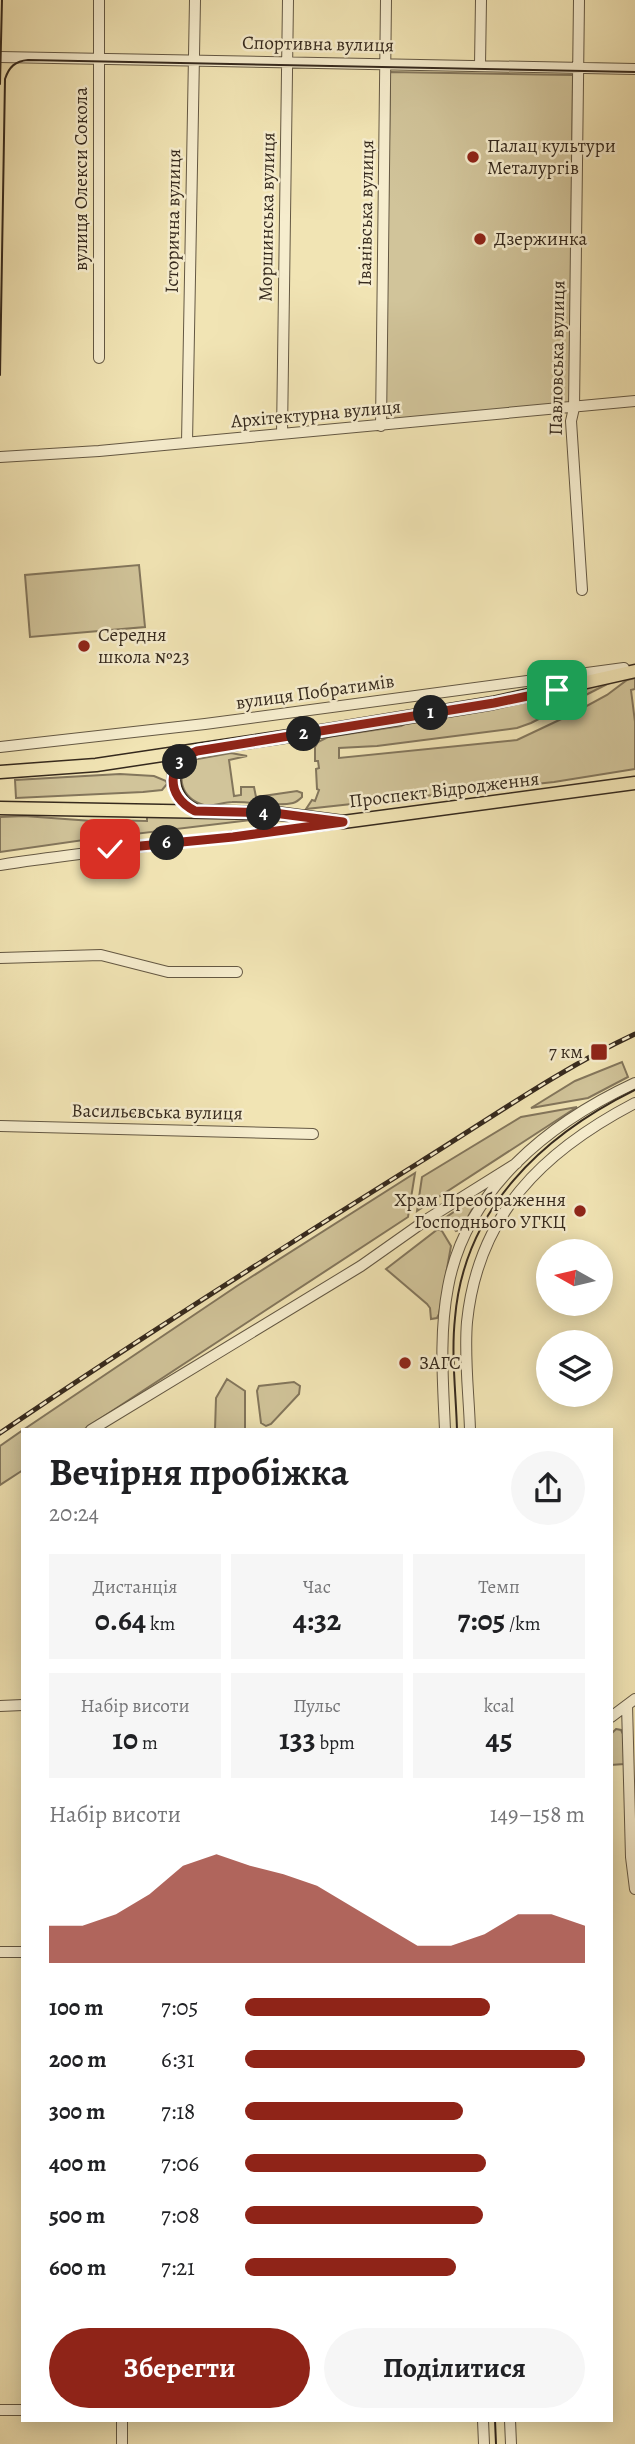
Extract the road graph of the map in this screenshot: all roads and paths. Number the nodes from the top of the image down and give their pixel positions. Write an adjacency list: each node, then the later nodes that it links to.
1 (99, 0): 8 (street, вулиця Олекси Сокола)
2 (195, 0): 9 (street, Історична вулиця)
3 (288, 0): 10 (street, Моршинська вулиця)
4 (386, 0): 11 (street, Іванівська вулиця)
5 (481, 0): 12 (street)
6 (579, 0): 13 (street, Павловська вулиця)
7 (0, 57): 8 (street, Спортивна вулиця)
8 (99, 57): 9 (street, Спортивна вулиця); 15 (street, вулиця Олекси Сокола)
9 (194, 59): 10 (street, Спортивна вулиця); 20 (street, Історична вулиця)
10 (286, 61): 11 (street, Спортивна вулиця); 19 (street, Моршинська вулиця)
11 (385, 64): 12 (street, Спортивна вулиця); 18 (street, Іванівська вулиця)
12 (480, 65): 13 (street, Спортивна вулиця)
13 (578, 67): 14 (street, Спортивна вулиця); 17 (street, Павловська вулиця)
14 (635, 69)
15 (99, 358)
16 (635, 401): 17 (street, Архітектурна вулиця)
17 (574, 408): 18 (street, Архітектурна вулиця); 22 (street, Павловська вулиця)
18 (381, 426): 19 (street, Архітектурна вулиця)
19 (282, 434): 20 (street, Архітектурна вулиця)
20 (187, 443): 21 (street, Архітектурна вулиця)
21 (0, 457)
22 (582, 590)
23 (635, 669): 24 (street, вулиця Побратимів); 25 (main road)
24 (0, 747)
25 (197, 751): 26 (main road); 29 (main road)
26 (3, 772)
27 (635, 783): 30 (main road, Проспект Відродження)
28 (3, 808): 29 (main road, Проспект Відродження)
29 (195, 811): 30 (main road, Проспект Відродження)
30 (343, 822): 31 (street)
31 (0, 865)
32 (0, 958): 33 (street)
33 (237, 972)
34 (635, 1083): 38 (street)
35 (635, 1103): 41 (street)
36 (0, 1126): 37 (street, Васильєвська вулиця)
37 (313, 1134)
38 (517, 1163): 39 (street); 40 (street)
39 (94, 1428)
40 (445, 1428)
41 (471, 1428)
42 (631, 1702): 45 (street); 46 (street)
43 (21, 1705): 44 (street)
44 (0, 1706)
45 (613, 1716)
46 (635, 1889)
47 (0, 1952): 48 (street)
48 (21, 1952)
49 (0, 2410): 50 (street)
50 (21, 2410)
51 (122, 2422): 54 (street)
52 (483, 2422): 55 (street)
53 (510, 2422): 56 (street)
54 (122, 2444)
55 (484, 2444)
56 (511, 2444)

